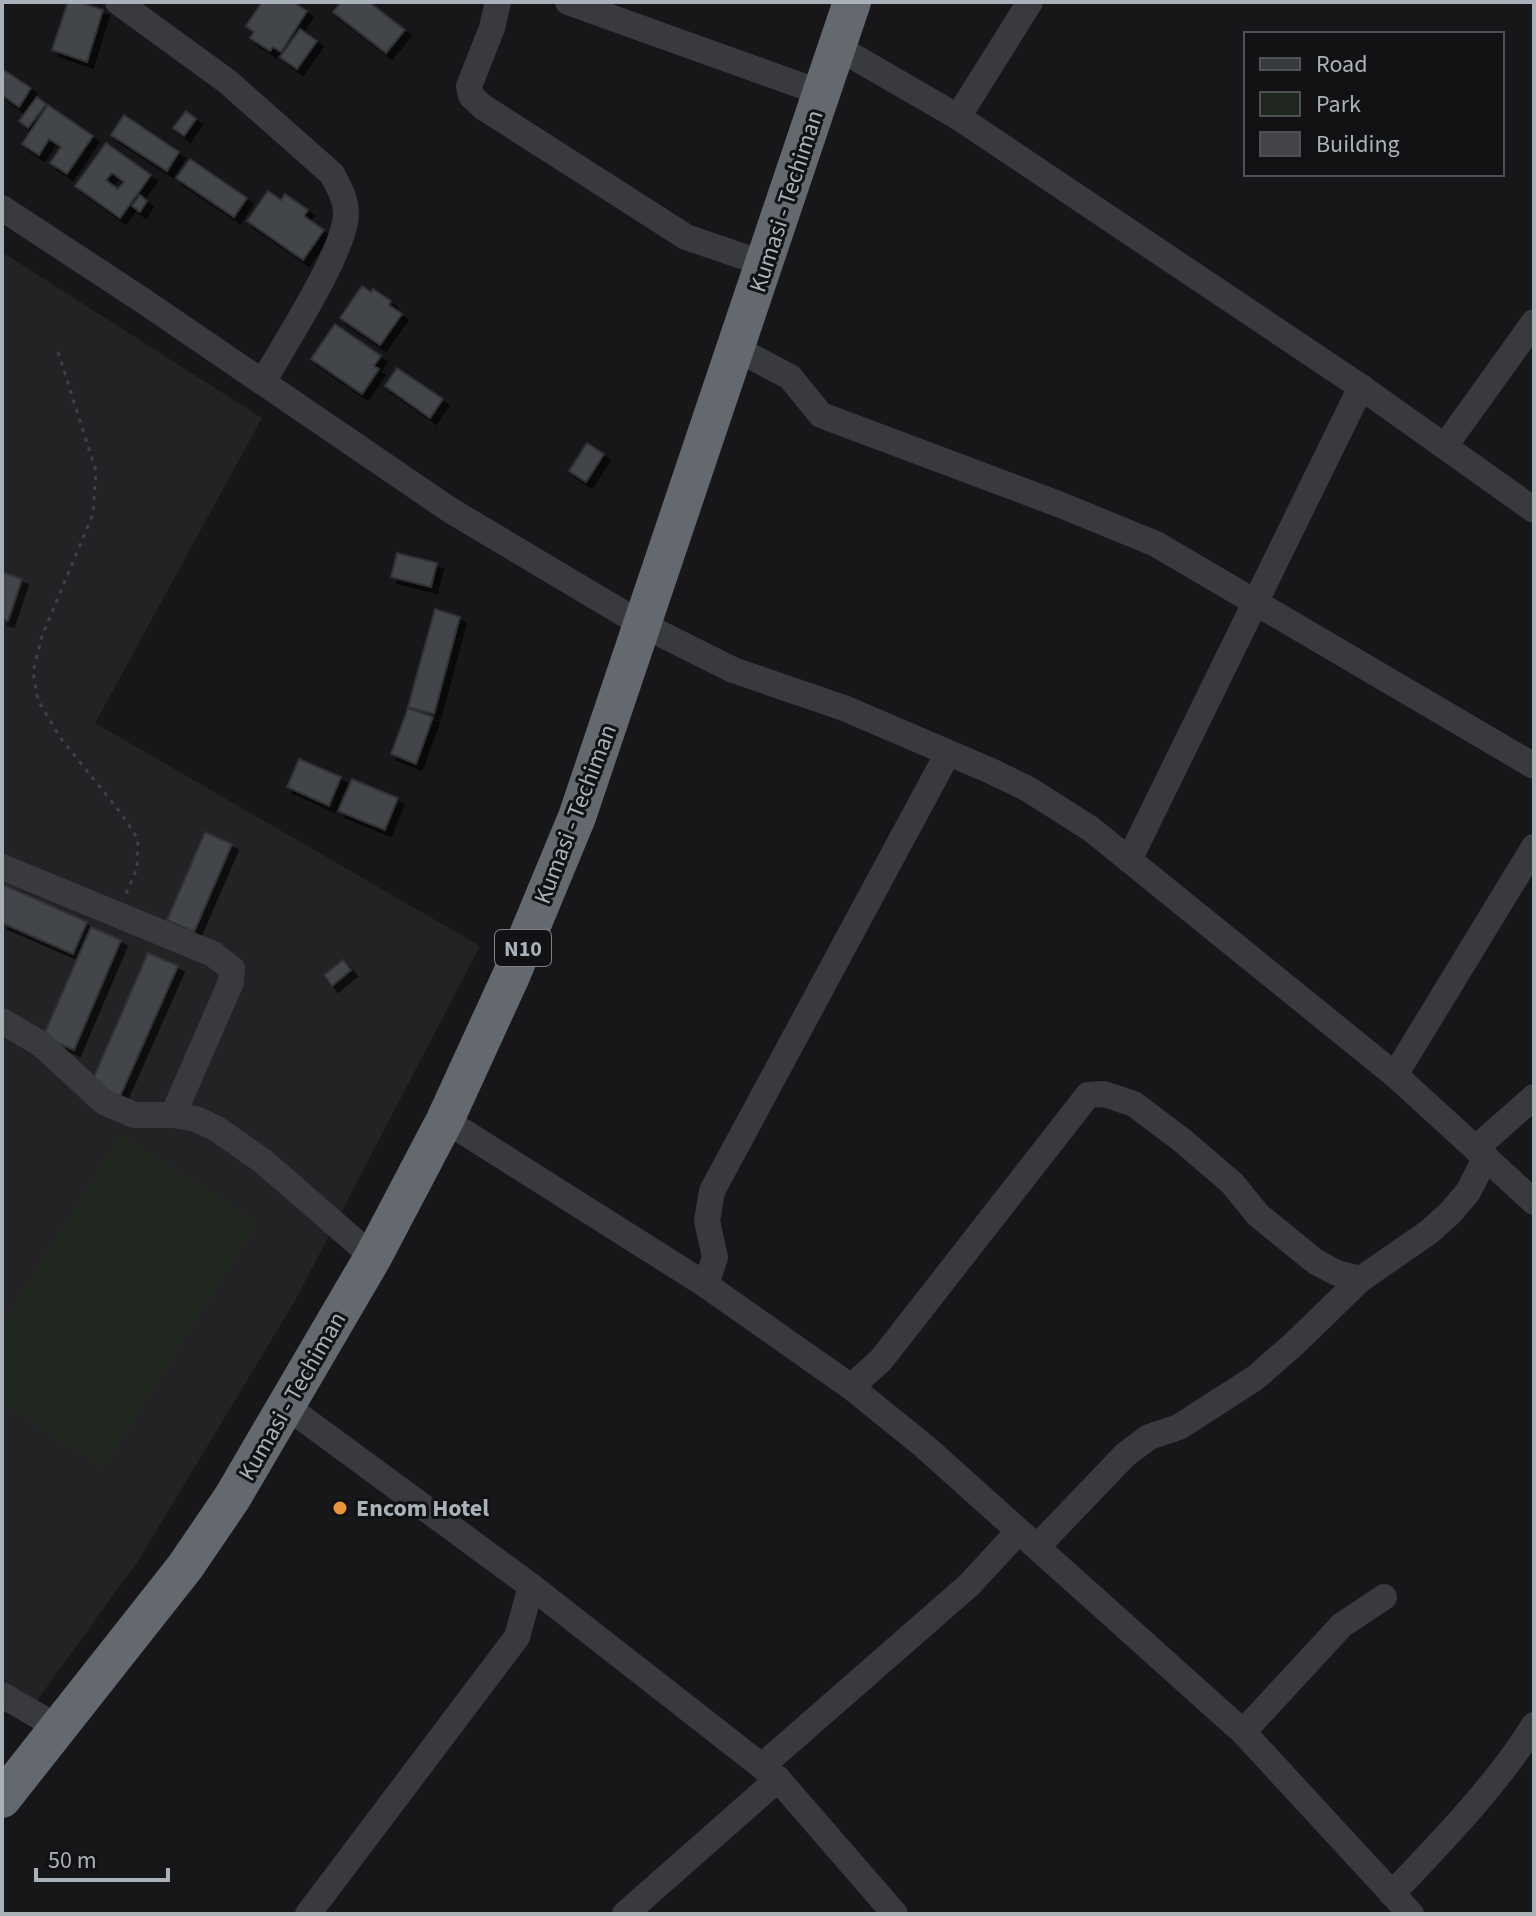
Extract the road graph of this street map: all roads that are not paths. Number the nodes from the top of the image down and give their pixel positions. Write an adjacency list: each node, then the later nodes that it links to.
1 (118, 2): 13 (street)
2 (498, 2): 10 (street)
3 (568, 2): 7 (street)
4 (852, 2): 6 (highway, Kumasi - Techiman / N10)
5 (1030, 2): 8 (street)
6 (837, 47): 7 (highway, Kumasi - Techiman / N10); 8 (street)
7 (822, 93): 10 (highway, Kumasi - Techiman / N10)
8 (958, 117): 14 (street)
9 (2, 208): 13 (street)
10 (765, 264): 12 (highway, Kumasi - Techiman / N10)
11 (1534, 322): 15 (street)
12 (737, 349): 17 (street); 18 (highway, Kumasi - Techiman / N10)
13 (263, 382): 18 (street)
14 (1361, 387): 15 (street); 17 (street)
15 (1445, 446): 16 (street)
16 (1534, 510)
17 (1255, 603): 20 (street); 22 (street)
18 (643, 625): 19 (street); 28 (highway, Kumasi - Techiman / N10)
19 (948, 753): 22 (street); 33 (street)
20 (1534, 766)
21 (1534, 847): 25 (street)
22 (1129, 860): 25 (street)
23 (2, 867): 27 (street)
24 (2, 1021): 27 (street)
25 (1395, 1075): 29 (street)
26 (1534, 1097): 29 (street)
27 (173, 1115): 31 (street)
28 (445, 1120): 31 (highway, Kumasi - Techiman / N10); 33 (street)
29 (1481, 1153): 30 (street); 32 (street)
30 (1534, 1202)
31 (373, 1257): 35 (highway, Kumasi - Techiman / N10)
32 (1361, 1279): 34 (street); 36 (street)
33 (706, 1285): 34 (street)
34 (851, 1387): 36 (street)
35 (286, 1406): 37 (street); 41 (highway, Kumasi - Techiman / N10)
36 (1027, 1539): 42 (street); 44 (street)
37 (531, 1586): 44 (street); 47 (street)
38 (1384, 1597): 42 (street)
39 (2, 1695): 41 (street)
40 (1534, 1725): 43 (street)
41 (59, 1728): 45 (highway, Kumasi - Techiman / N10)
42 (1243, 1732): 46 (street)
43 (1527, 1752): 46 (street)
44 (770, 1773): 48 (street); 49 (street)
45 (2, 1799)
46 (1392, 1894): 50 (street)
47 (308, 1914)
48 (625, 1914)
49 (895, 1914)
50 (1411, 1914)

